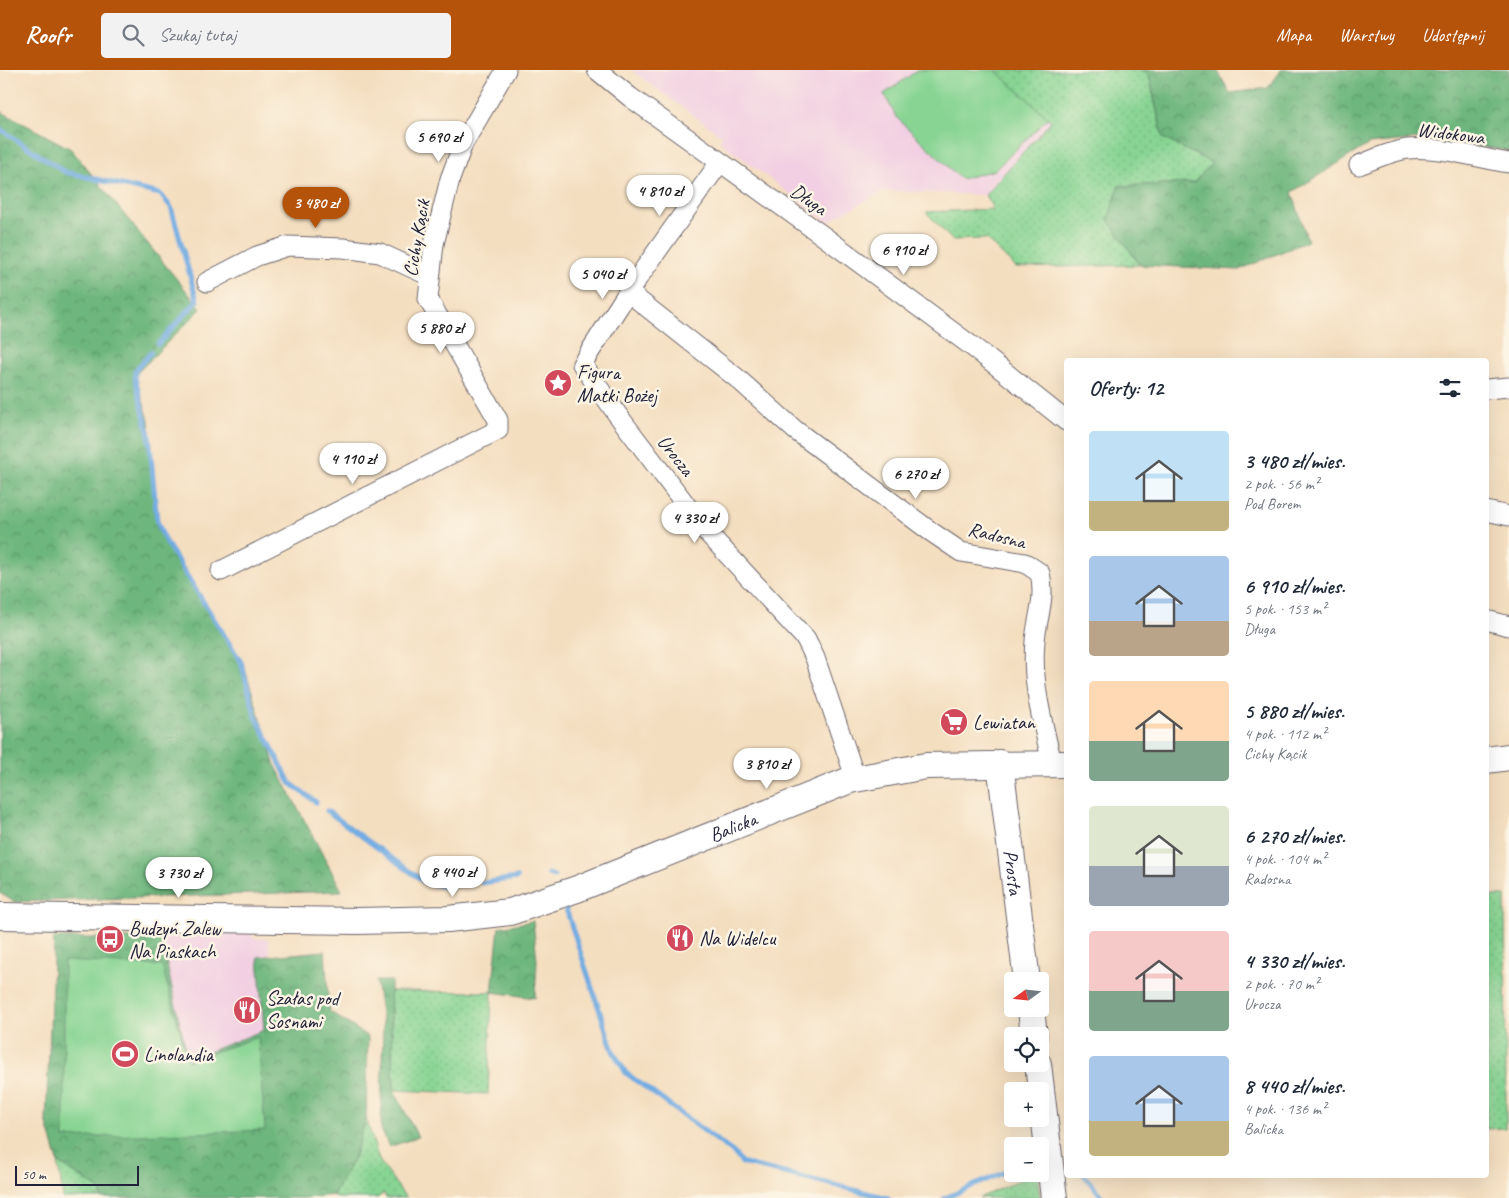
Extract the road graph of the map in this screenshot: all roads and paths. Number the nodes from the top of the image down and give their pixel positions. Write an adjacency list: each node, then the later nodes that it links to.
1 (506, 70): 6 (street, Cichy Kącik)
2 (596, 70): 3 (street, Długa)
3 (720, 162): 8 (street, Urocza); 11 (street, Długa)
4 (1509, 163): 5 (street, Widokowa)
5 (1359, 165)
6 (430, 276): 7 (street); 14 (street, Cichy Kącik)
7 (207, 282)
8 (628, 292): 20 (street, Radosna); 21 (street, Urocza)
9 (1509, 387): 10 (street)
10 (1489, 389)
11 (1064, 419)
12 (1489, 512): 13 (street)
13 (1509, 516)
14 (221, 571)
15 (1489, 621): 16 (street)
16 (1509, 626)
17 (1509, 757): 18 (main road)
18 (1489, 760)
19 (1000, 763): 20 (main road, Balicka); 21 (main road, Balicka); 23 (main road, Prosta)
20 (1059, 763)
21 (850, 780): 22 (main road, Balicka)
22 (0, 916)
23 (1026, 972)
24 (1039, 1072): 25 (main road)
25 (1054, 1198)

